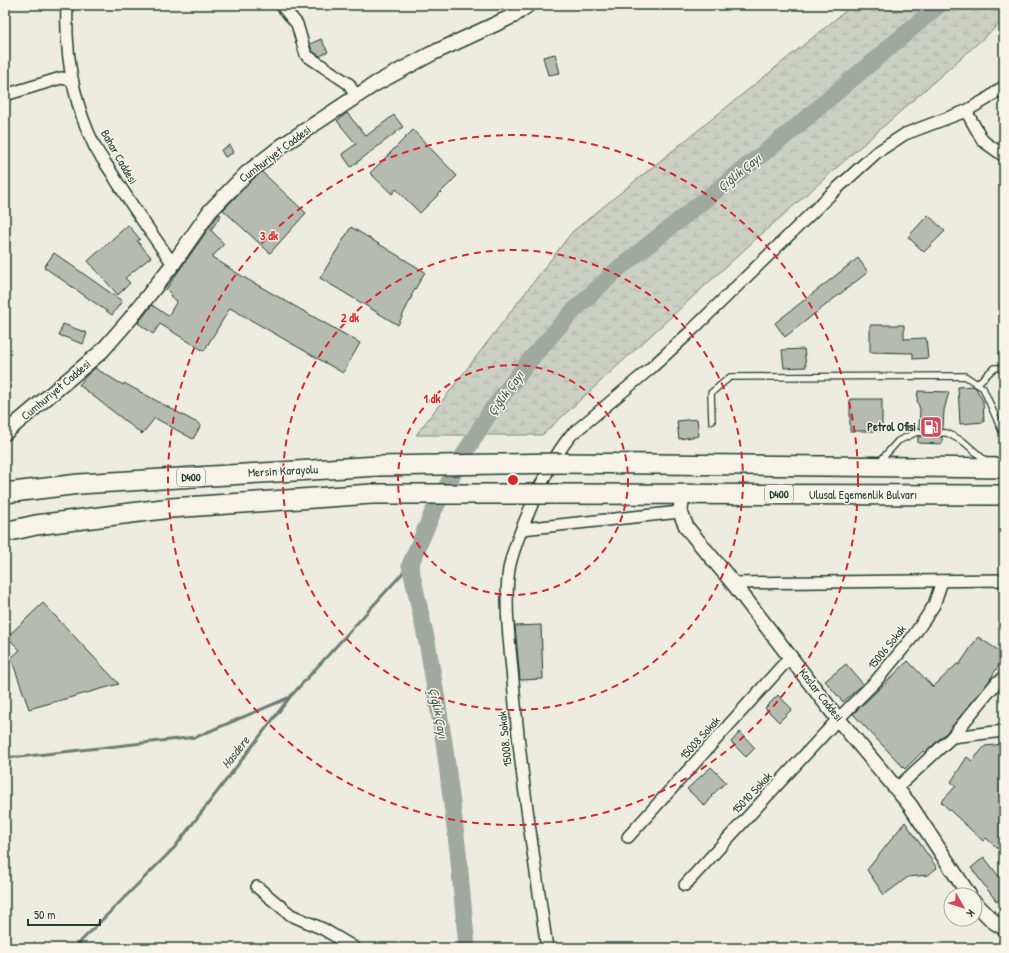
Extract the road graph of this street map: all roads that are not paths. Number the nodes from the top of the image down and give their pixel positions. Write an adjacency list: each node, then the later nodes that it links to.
1 (67, 5): 4 (street, Bahar Caddesi)
2 (281, 5): 7 (street)
3 (528, 5): 7 (street, Cumhuriyet Caddesi)
4 (72, 80): 6 (street); 10 (street, Bahar Caddesi)
5 (1004, 86): 8 (street, 15008. Sokak)
6 (5, 95)
7 (356, 97): 10 (street, Cumhuriyet Caddesi)
8 (966, 111): 9 (street); 21 (street, 15008. Sokak)
9 (1004, 156)
10 (173, 264): 14 (street, Cumhuriyet Caddesi)
11 (1004, 368): 12 (lane)
12 (977, 384): 13 (lane); 15 (lane)
13 (712, 421)
14 (5, 433)
15 (1004, 433)
16 (875, 467): 17 (highway, D400); 17 (lane); 18 (highway, Mersin Karayolu / D400, bridge)
17 (999, 468)
18 (5, 493)
19 (1004, 495): 20 (highway, Ulusal Egemenlik Bulvarı / D400)
20 (682, 503): 21 (street); 22 (highway, Ulusal Egemenlik Bulvarı / D400, bridge); 25 (street, Kaslar Caddesi)
21 (522, 528): 40 (street, 15008. Sokak)
22 (5, 532)
23 (1004, 580): 24 (street)
24 (942, 581): 25 (street); 29 (street, 15006 Sokak)
25 (733, 583): 26 (street, Kaslar Caddesi)
26 (791, 656): 29 (street, Kaslar Caddesi); 33 (street, 15008 Sokak)
27 (1004, 670): 28 (lane)
28 (997, 682): 31 (street)
29 (838, 719): 32 (street, Kaslar Caddesi); 34 (street, 15010 Sokak)
30 (1004, 731): 31 (street)
31 (952, 737): 32 (street)
32 (897, 788): 36 (street, Kaslar Caddesi)
33 (628, 837)
34 (685, 885)
35 (257, 887): 39 (street)
36 (964, 887)
37 (983, 911): 38 (street)
38 (1004, 928)
39 (355, 948)
40 (547, 948)

